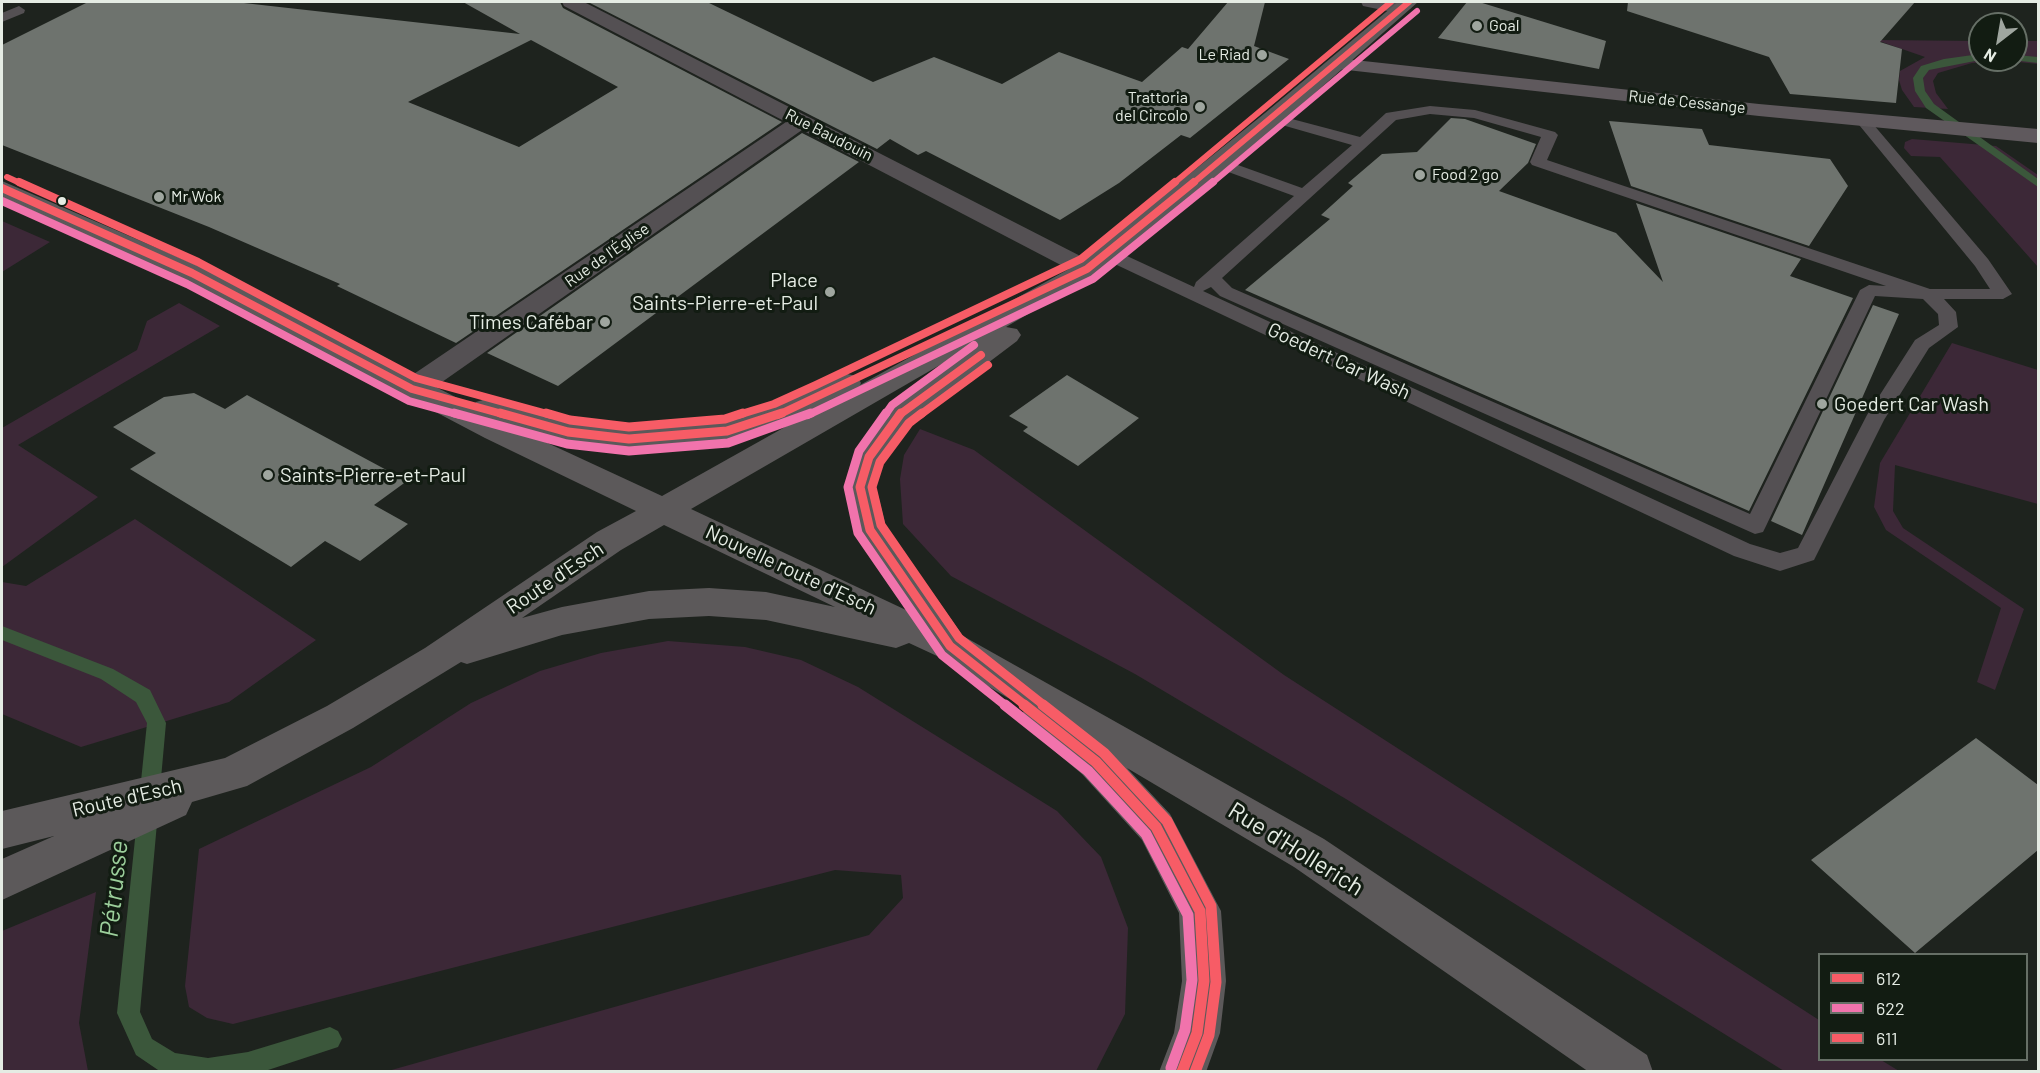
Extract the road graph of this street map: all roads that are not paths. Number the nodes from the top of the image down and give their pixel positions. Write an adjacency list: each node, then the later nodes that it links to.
1 (571, 2): 9 (street, Rue Baudouin)
2 (1370, 2): 3 (street)
3 (1406, 5): 6 (main road, Route d'Esch)
4 (19, 10): 5 (lane)
5 (2, 18)
6 (1336, 64): 7 (main road, Route d'Esch); 8 (main road, Rue de Cessange)
7 (1273, 118): 11 (lane); 12 (main road, Route d'Esch)
8 (1862, 120): 10 (main road, Rue de Cessange); 18 (lane)
9 (801, 121): 15 (street, Rue Baudouin); 19 (street, Rue de l'Église)
10 (2038, 136)
11 (1363, 143): 14 (lane); 18 (lane)
12 (1218, 163): 14 (lane); 15 (main road, Route d'Esch)
13 (2, 188): 19 (main road)
14 (1306, 195): 16 (lane)
15 (1097, 262): 17 (lane); 19 (main road, Route d'Esch); 20 (main road, Route d'Esch); 21 (main road)
16 (1212, 278): 17 (lane); 18 (lane, Goedert Car Wash)
17 (1194, 293): 18 (lane, Goedert Car Wash)
18 (1928, 294)
19 (412, 389): 20 (main road, Nouvelle route d'Esch)
20 (665, 510): 21 (main road, Nouvelle route d'Esch); 22 (main road, Route d'Esch)
21 (950, 646): 22 (main road); 26 (main road); 27 (main road, Rue d'Hollerich)
22 (438, 658): 24 (main road, Route d'Esch)
23 (2, 830): 24 (main road, Route d'Esch)
24 (70, 830): 25 (main road)
25 (2, 880)
26 (1182, 1071)
27 (1630, 1071)

